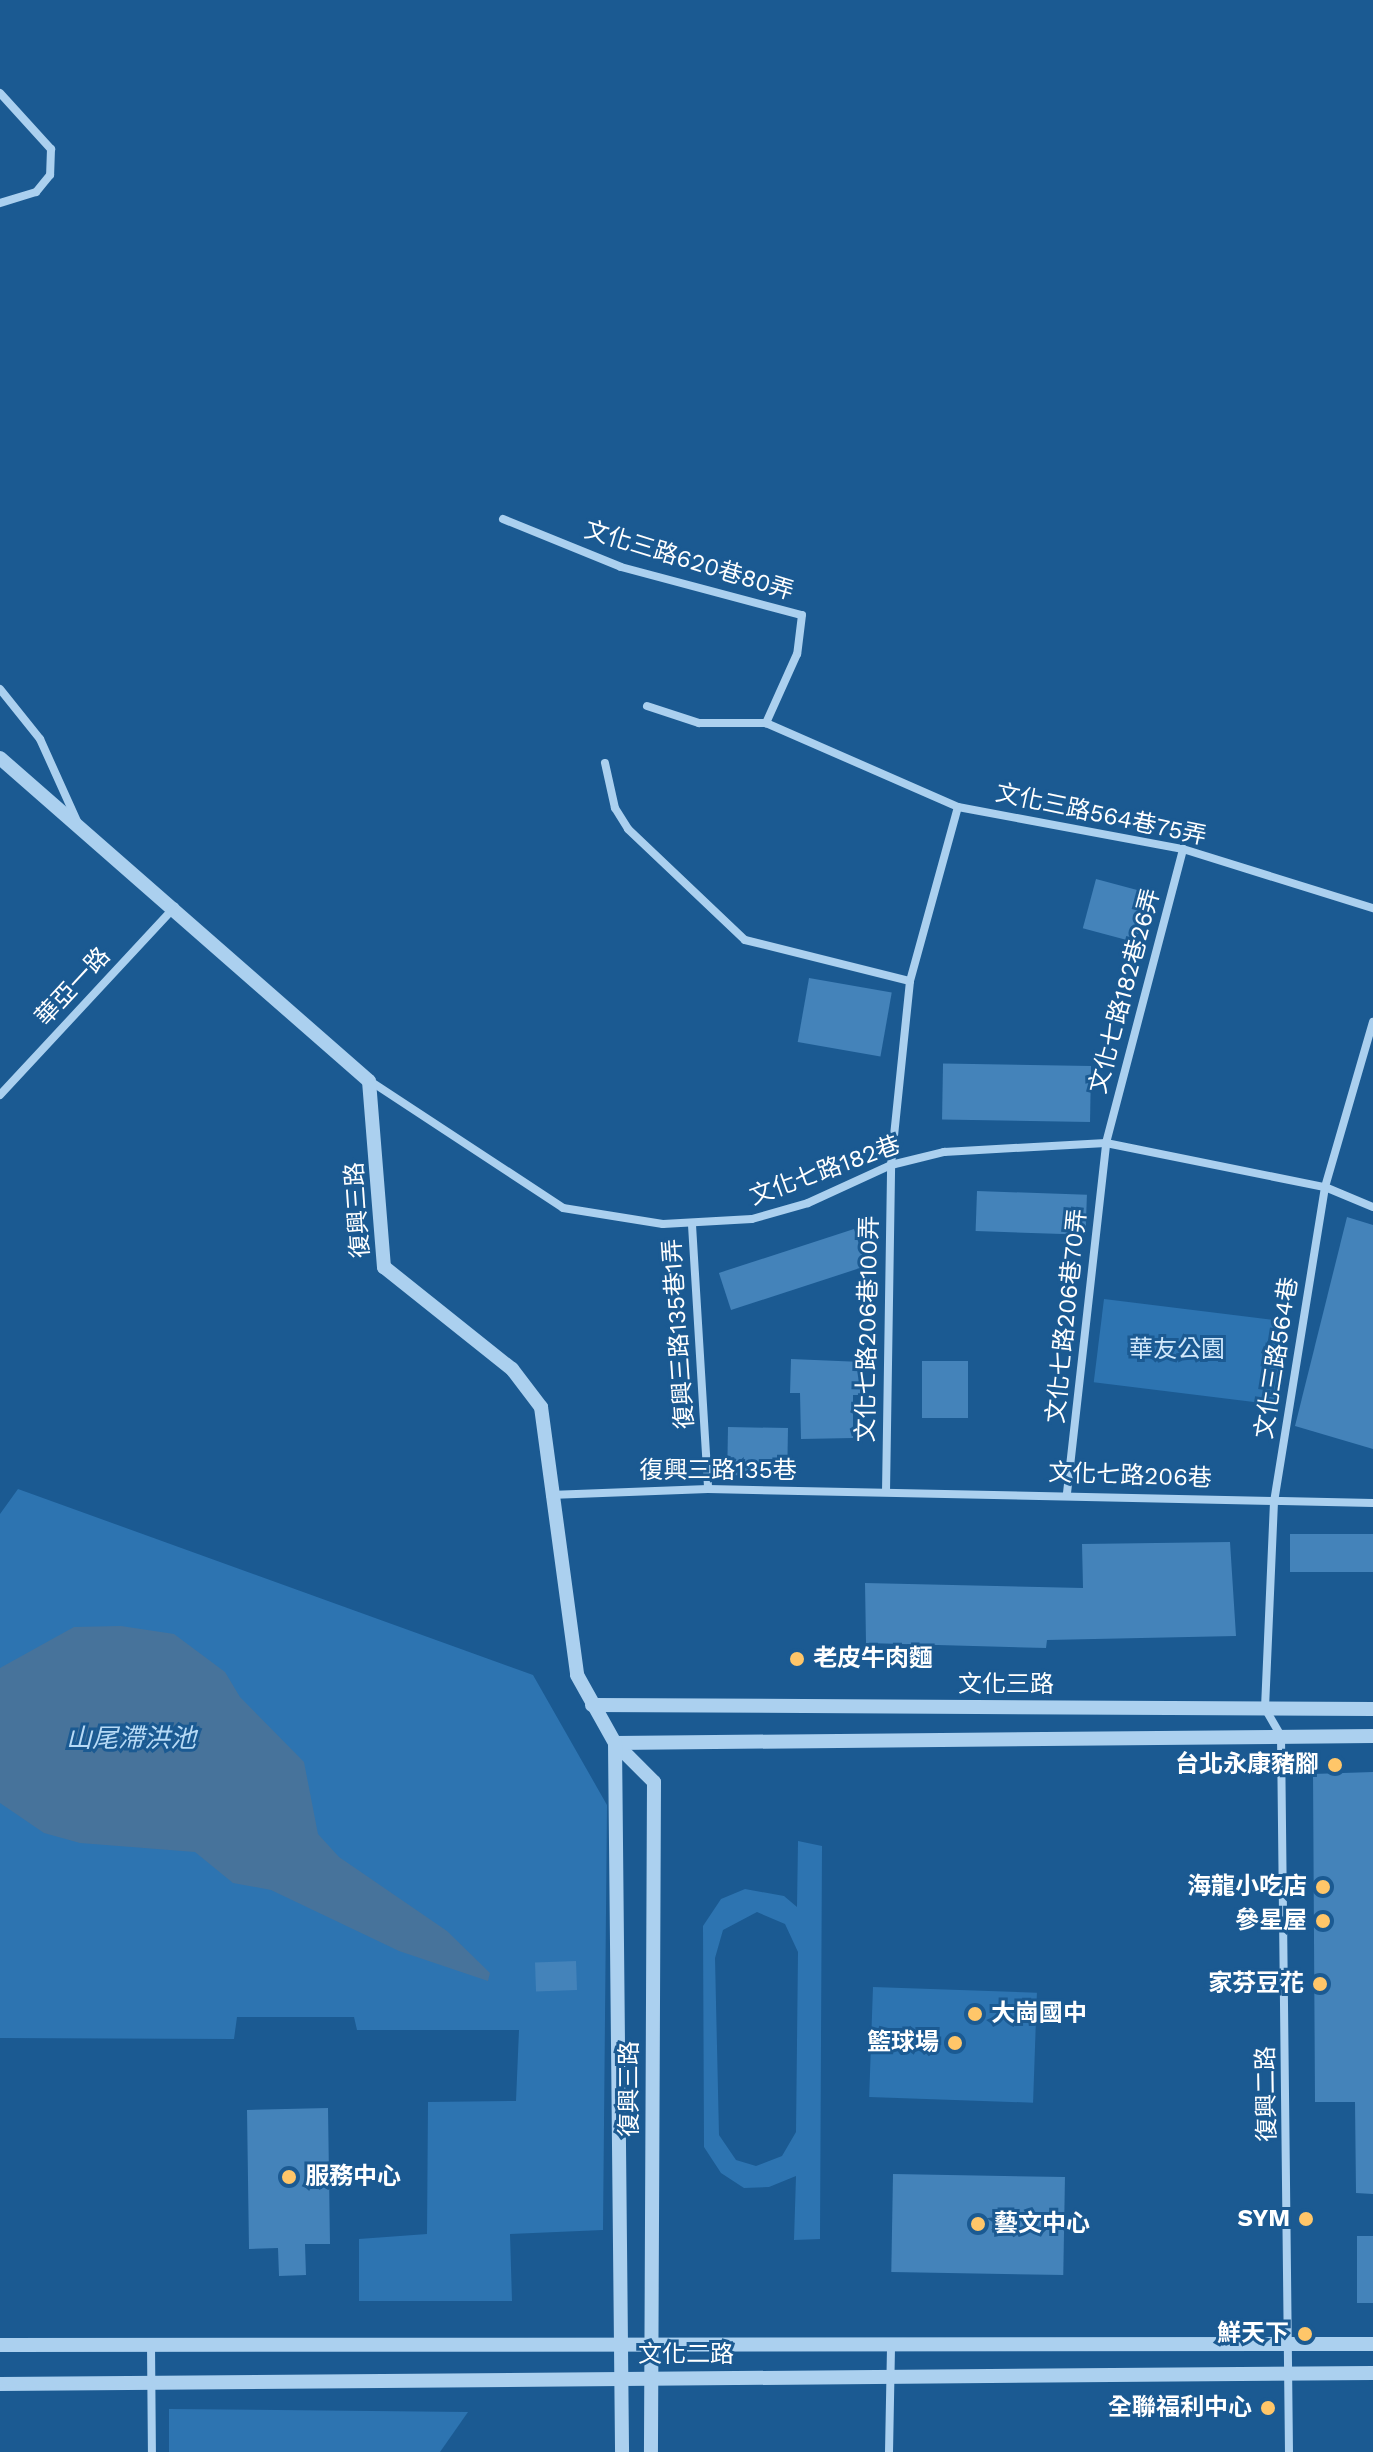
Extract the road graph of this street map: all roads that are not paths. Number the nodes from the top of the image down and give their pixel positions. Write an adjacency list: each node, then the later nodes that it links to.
1 (0, 93): 2 (street)
2 (0, 203)
3 (503, 519): 6 (street, 文化三路620巷80弄)
4 (0, 689): 10 (street)
5 (647, 706): 6 (street)
6 (766, 723): 9 (street)
7 (0, 758): 10 (street)
8 (605, 763): 14 (street)
9 (958, 807): 11 (street, 文化三路564巷75弄); 14 (street)
10 (77, 822): 12 (street)
11 (1183, 849): 13 (street, 文化三路564巷75弄); 18 (street, 文化七路182巷26弄)
12 (176, 906): 16 (street); 17 (street, 華亞一路)
13 (1373, 908)
14 (910, 981): 19 (street, 文化七路206巷100弄)
15 (1373, 1022): 20 (street, 文化三路564巷)
16 (369, 1081): 22 (street, 文化七路182巷); 26 (street, 復興三路)
17 (0, 1095)
18 (1106, 1143): 19 (street, 文化七路182巷); 20 (street, 文化七路182巷); 25 (street, 文化七路206巷70弄)
19 (891, 1165): 22 (street, 文化七路182巷); 24 (street, 文化七路206巷100弄)
20 (1325, 1187): 21 (street, 文化七路182巷); 27 (street, 文化三路564巷)
21 (1373, 1207)
22 (692, 1225): 23 (street, 復興三路135巷1弄)
23 (708, 1489): 24 (street, 復興三路135巷); 26 (street, 復興三路135巷)
24 (886, 1492): 25 (street, 文化七路206巷)
25 (1067, 1493): 27 (street, 文化七路206巷)
26 (550, 1495): 29 (street, 復興三路)
27 (1274, 1502): 28 (street, 文化七路206巷); 30 (street, 文化三路564巷)
28 (1373, 1503)
29 (592, 1705): 30 (street, 文化三路); 34 (street, 復興三路)
30 (1265, 1708): 31 (street, 文化三路); 32 (street)
31 (1373, 1709)
32 (1281, 1736): 33 (street); 34 (street); 38 (street, 復興二路)
33 (1373, 1736)
34 (615, 1743): 35 (street, 復興三路); 36 (street, 復興三路)
35 (651, 2340): 36 (street, 文化二路); 37 (street, 文化二路); 46 (street, 復興三路)
36 (621, 2341): 41 (street, 文化二路); 45 (street, 復興三路)
37 (891, 2343): 38 (street, 文化二路); 44 (street)
38 (1291, 2344): 39 (street, 文化二路); 43 (street, 復興二路)
39 (1373, 2344)
40 (0, 2345): 41 (street, 文化二路)
41 (151, 2345): 48 (street)
42 (1373, 2373): 43 (street, 文化二路)
43 (1291, 2374): 44 (street, 文化二路); 53 (street, 復興二路)
44 (889, 2376): 46 (street, 文化二路); 52 (street)
45 (622, 2377): 46 (street, 文化二路); 48 (street, 文化二路); 50 (street, 復興三路)
46 (651, 2377): 51 (street, 復興三路)
47 (0, 2384): 48 (street, 文化二路)
48 (153, 2385): 49 (street)
49 (152, 2452)
50 (622, 2452)
51 (651, 2452)
52 (889, 2452)
53 (1289, 2452)

